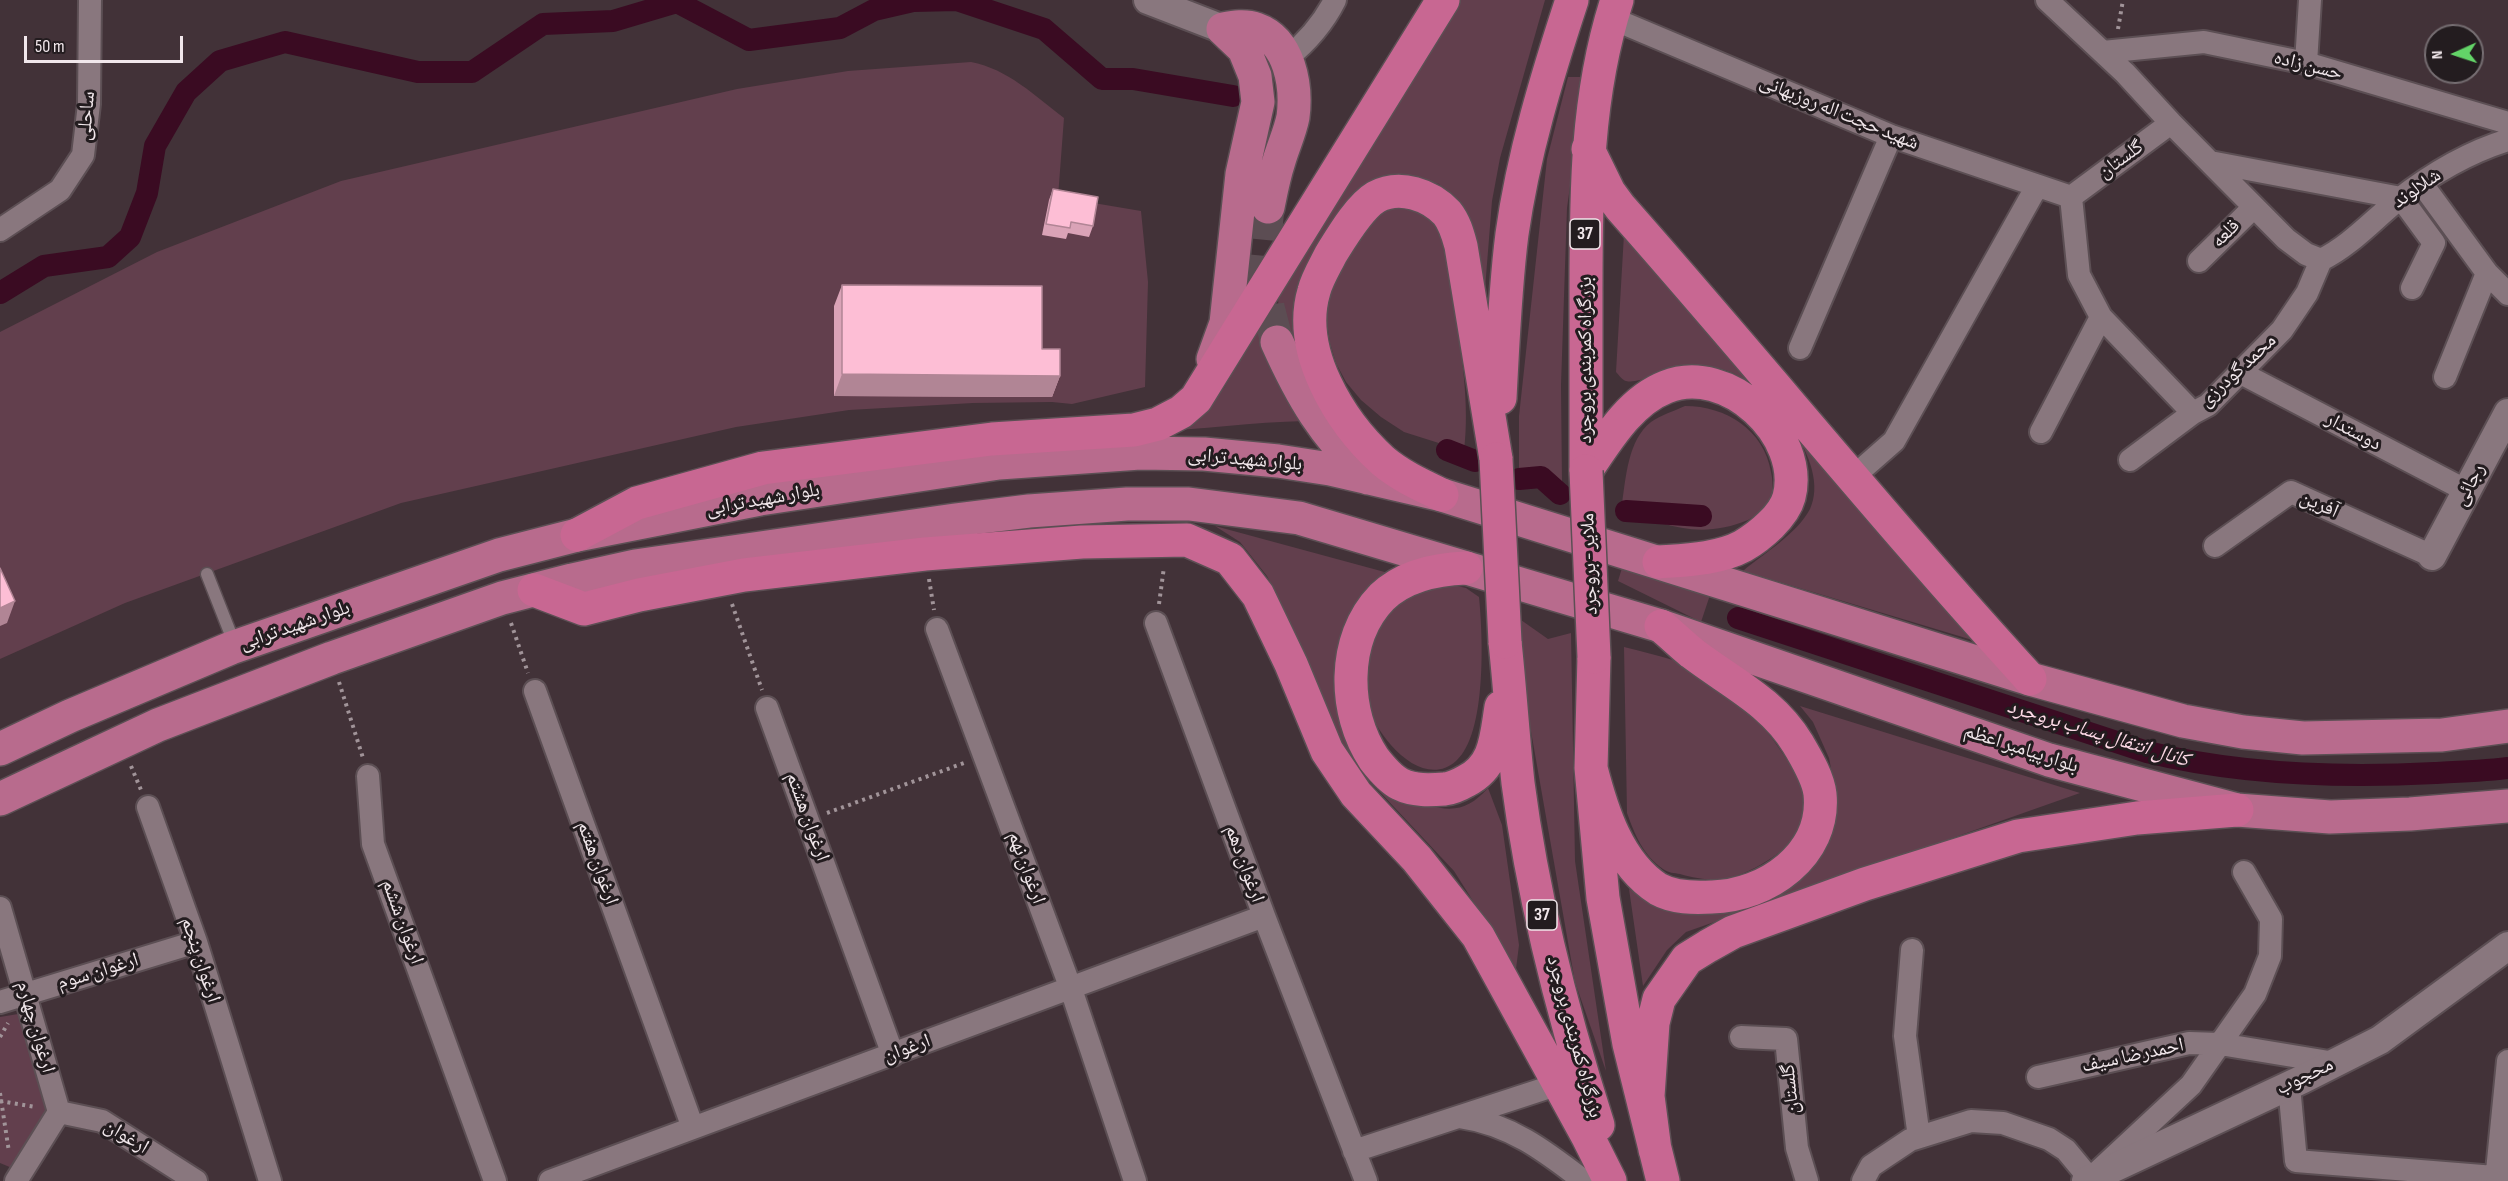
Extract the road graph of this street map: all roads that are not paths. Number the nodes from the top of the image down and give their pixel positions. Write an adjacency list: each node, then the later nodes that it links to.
1 (90, 0): 25 (street, ساحلی)
2 (1335, 0): 11 (street)
3 (1443, 0): 36 (highway)
4 (1572, 0): 40 (highway, 37)
5 (2047, 0): 10 (street)
6 (2310, 0): 12 (street)
7 (1162, 3): 9 (street)
8 (1614, 9): 15 (street, شهید حجت اله روزبهانی); 17 (highway, بزرگراه کمربندی بروجرد / 37)
9 (1223, 29): 11 (main road); 36 (main road)
10 (2103, 52): 12 (street, حسن زاده); 13 (street)
11 (1287, 59): 23 (main road)
12 (2306, 63): 14 (street, حسن زاده)
13 (2171, 123): 18 (street); 21 (street, گلستان)
14 (2508, 123)
15 (1891, 136): 20 (street, شهید حجت اله روزبهانی); 33 (street)
16 (2508, 140): 19 (street, شلالوند)
17 (1588, 149): 42 (highway, بزرگراه کمربندی بروجرد / 37); 43 (highway)
18 (2210, 162): 22 (street); 24 (street)
19 (2422, 184): 22 (street, شلالوند); 28 (street)
20 (2037, 186): 21 (street, شهید حجت اله روزبهانی); 43 (street)
21 (2071, 197): 31 (street)
22 (2401, 198): 26 (street, شلالوند); 29 (street)
23 (1268, 207)
24 (2254, 207): 26 (street); 27 (street, قلعه)
25 (0, 230)
26 (2328, 256): 34 (street, محمد گودرزی)
27 (2199, 261)
28 (2487, 273): 30 (street); 35 (street)
29 (2412, 288)
30 (2508, 294)
31 (2101, 317): 37 (street); 39 (street)
32 (1277, 342): 44 (main road)
33 (1800, 348)
34 (2240, 372): 37 (street, محمد گودرزی); 45 (street, دوستدار)
35 (2445, 377)
36 (1196, 399): 47 (highway)
37 (2193, 413): 41 (street, محمد گودرزی)
38 (2508, 413): 45 (street, رجائی)
39 (2041, 432)
40 (1496, 459): 46 (highway); 57 (highway, 37, bridge)
41 (2130, 460)
42 (1586, 471): 50 (highway); 64 (highway, ملایر - بروجرد / 37, bridge)
43 (1853, 477): 59 (highway)
44 (1368, 478): 46 (main road, بلوار شهید ترابی); 47 (main road, بلوار شهید ترابی)
45 (2467, 491): 49 (street, رجائی)
46 (1442, 495): 50 (main road, بلوار شهید ترابی)
47 (577, 535): 58 (main road, بلوار شهید ترابی)
48 (2215, 546): 49 (street, آفرین)
49 (2432, 556)
50 (1659, 562): 59 (main road)
51 (1466, 568): 53 (main road); 55 (main road, بلوار پیامبر اعظم); 57 (highway)
52 (207, 574): 58 (lane)
53 (534, 590): 66 (main road); 85 (highway)
54 (1156, 623): 72 (street, ارغوان دهم)
55 (1661, 626): 64 (highway); 69 (main road, بلوار پیامبر اعظم)
56 (937, 629): 76 (street, ارغوان نهم)
57 (1505, 642): 107 (highway, بزرگراه کمربندی بروجرد / 37)
58 (236, 646): 63 (main road, بلوار شهید ترابی)
59 (2030, 679): 62 (main road)
60 (535, 691): 90 (street, ارغوان هفتم)
61 (768, 708): 81 (street, ارغوان هشتم)
62 (2508, 726)
63 (0, 749)
64 (1591, 768): 92 (highway, 37)
65 (368, 776): 101 (street, ارغوان ششم)
66 (0, 799)
67 (2508, 806): 69 (main road, بلوار پیامبر اعظم)
68 (148, 807): 73 (street, ارغوان پنجم)
69 (2237, 810): 92 (highway)
70 (2244, 872): 80 (street)
71 (0, 908): 77 (street, ارغوان چهارم)
72 (1264, 916): 76 (street, ارغوان); 93 (street, ارغوان دهم)
73 (196, 942): 77 (street, ارغوان سوم); 100 (street, ارغوان پنجم)
74 (2508, 946): 83 (street, محجوب)
75 (1912, 950): 91 (street)
76 (1071, 989): 81 (street, ارغوان); 103 (street, ارغوان نهم)
77 (26, 994): 78 (street, ارغوان سوم); 88 (street, ارغوان چهارم)
78 (0, 1002)
79 (1741, 1037): 109 (street, گلستان)
80 (2220, 1044): 83 (street, احمدرضا سیف); 84 (street, احمدرضا سیف); 96 (street)
81 (893, 1055): 90 (street, ارغوان)
82 (2508, 1061): 86 (street)
83 (2335, 1063): 87 (street, محجوب)
84 (2038, 1077)
85 (1559, 1084): 89 (street); 106 (highway)
86 (2507, 1084): 95 (street)
87 (2289, 1086): 95 (street); 96 (street, محجوب)
88 (59, 1112): 98 (street); 99 (street, ارغوان)
89 (1456, 1117): 93 (street); 105 (street)
90 (693, 1128): 102 (street, ارغوان)
91 (1919, 1137): 96 (street); 110 (street)
92 (1655, 1150): 108 (highway, 37)
93 (1354, 1151): 104 (street, ارغوان دهم)
94 (5, 1167): 97 (street)
95 (2500, 1179)
96 (2088, 1180)
97 (9, 1181)
98 (16, 1181)
99 (196, 1181)
100 (270, 1181)
101 (495, 1181)
102 (550, 1181)
103 (1135, 1181)
104 (1366, 1181)
105 (1584, 1181)
106 (1610, 1181)
107 (1615, 1181)
108 (1663, 1181)
109 (1807, 1181)
110 (1863, 1181)

